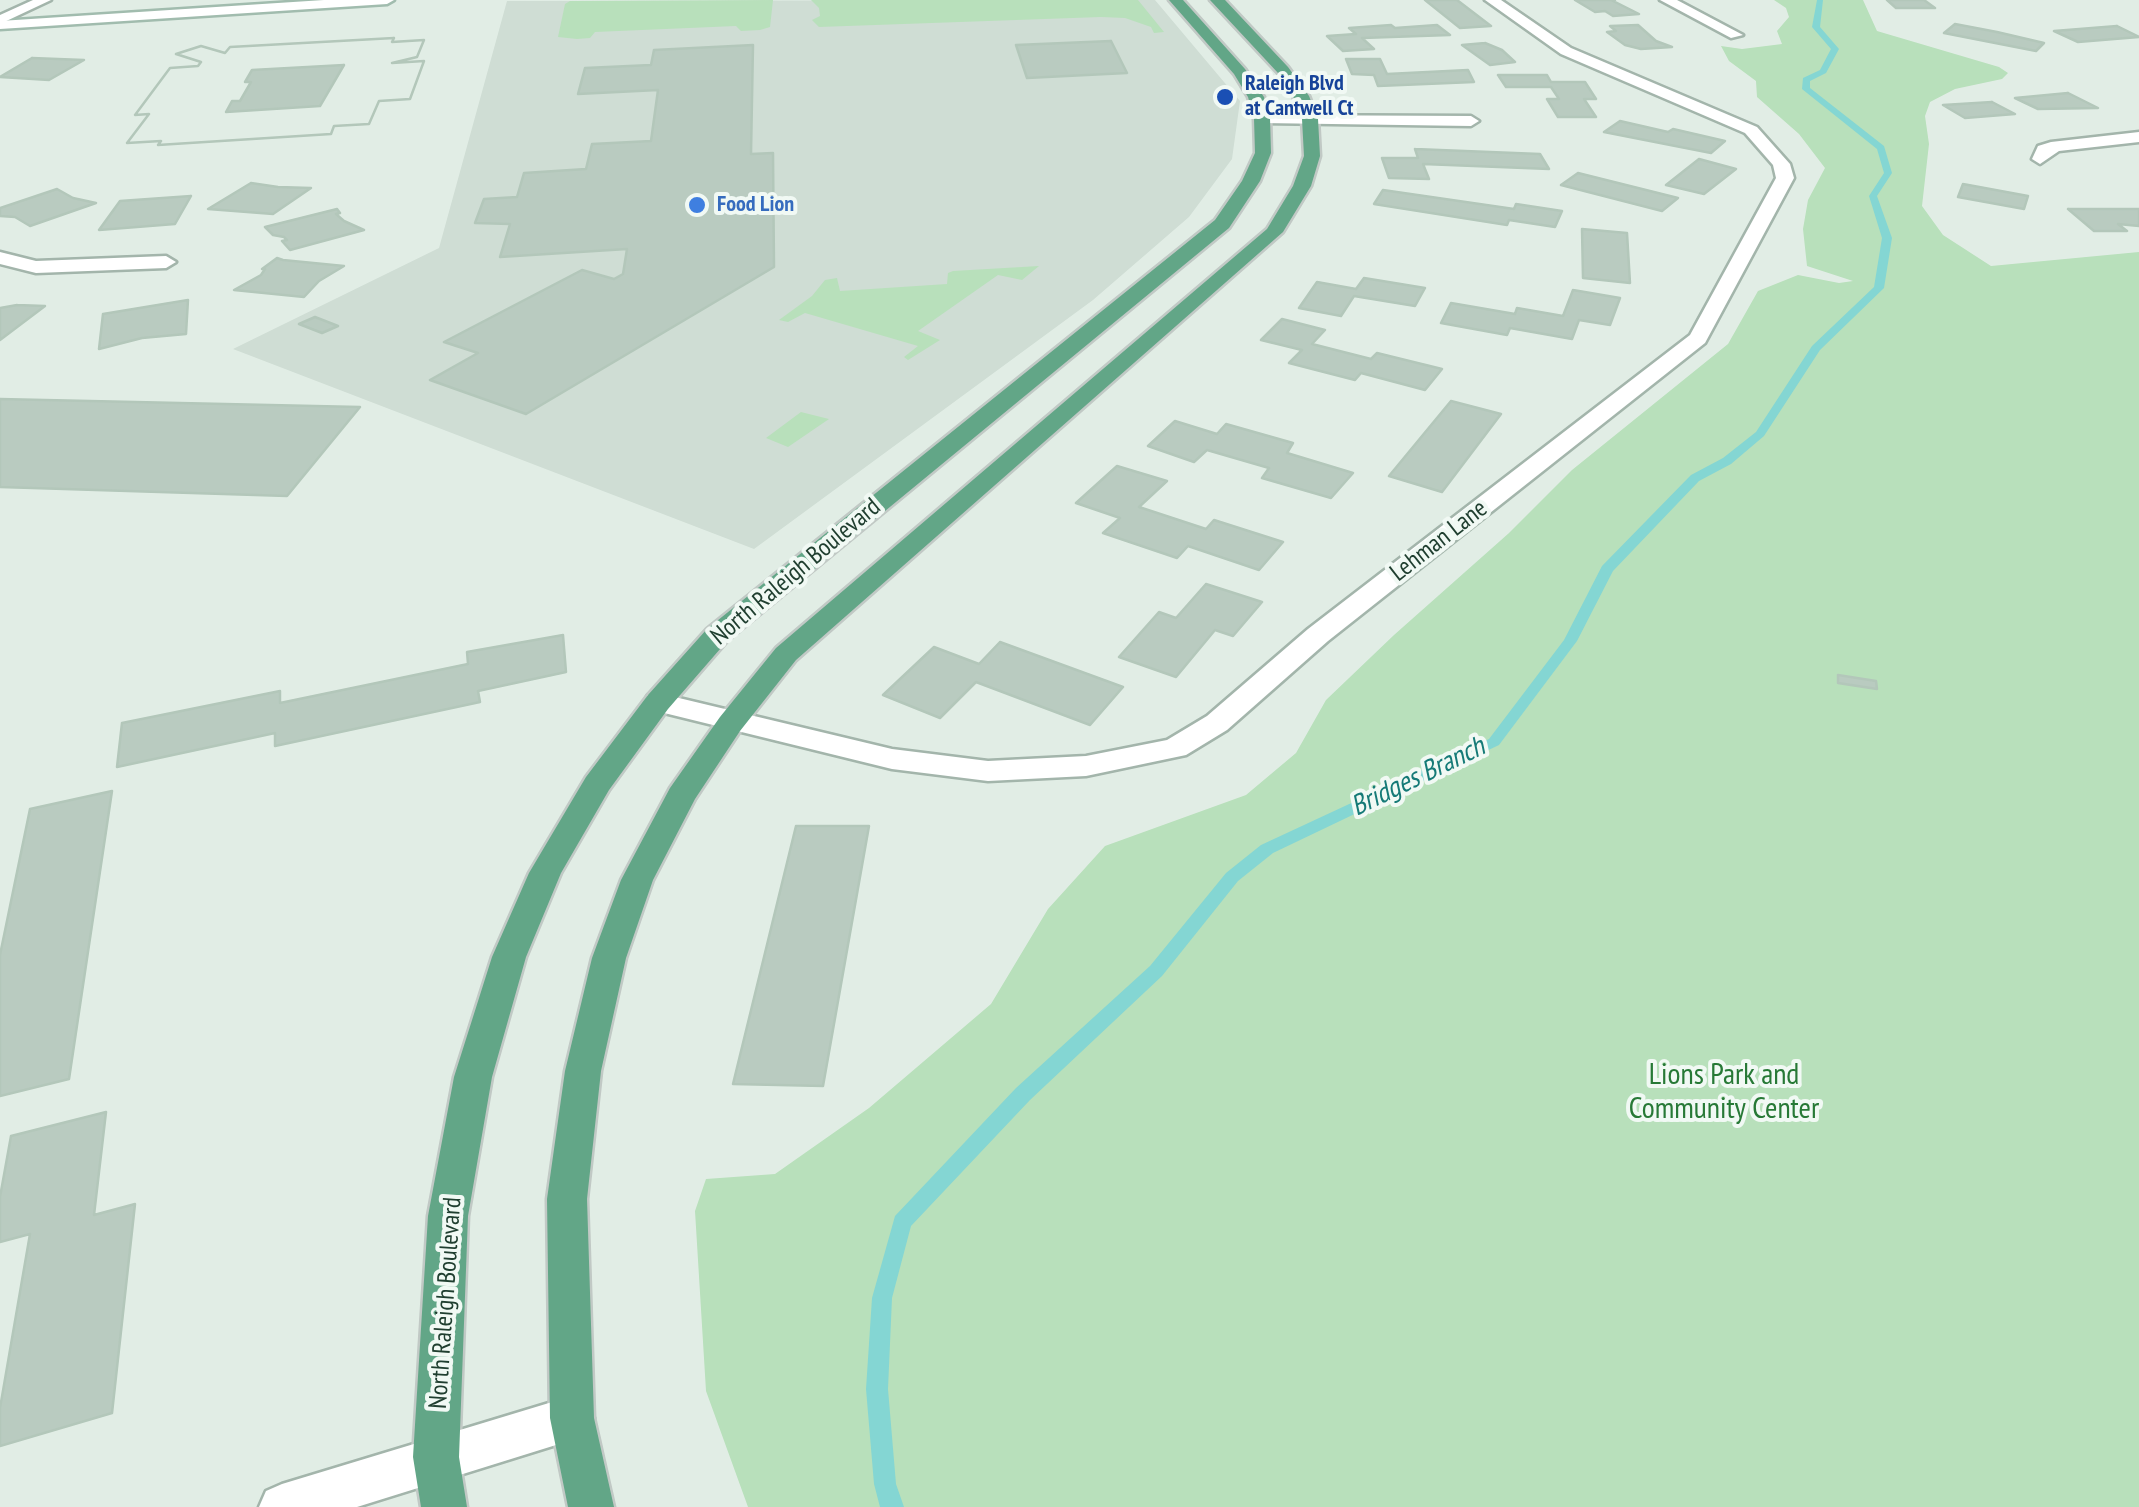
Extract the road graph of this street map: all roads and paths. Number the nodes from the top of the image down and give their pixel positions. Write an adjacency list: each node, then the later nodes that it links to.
1 (44, 0): 7 (street)
2 (388, 0): 7 (street)
3 (1176, 0): 9 (main road)
4 (1216, 0): 10 (main road)
5 (1492, 0): 17 (street, Lehman Lane)
6 (1667, 0): 8 (street)
7 (0, 23)
8 (1736, 35)
9 (1262, 118): 10 (street); 16 (main road, North Raleigh Boulevard)
10 (1310, 119): 11 (street); 17 (main road)
11 (1470, 121)
12 (2139, 137): 13 (street)
13 (2040, 159)
14 (0, 258): 15 (street)
15 (166, 262)
16 (658, 702): 17 (street, Lehman Lane); 19 (main road, North Raleigh Boulevard)
17 (734, 720): 18 (main road)
18 (572, 1418): 19 (street); 22 (main road)
19 (436, 1457): 20 (street); 21 (main road, North Raleigh Boulevard)
20 (282, 1507)
21 (444, 1507)
22 (591, 1507)

